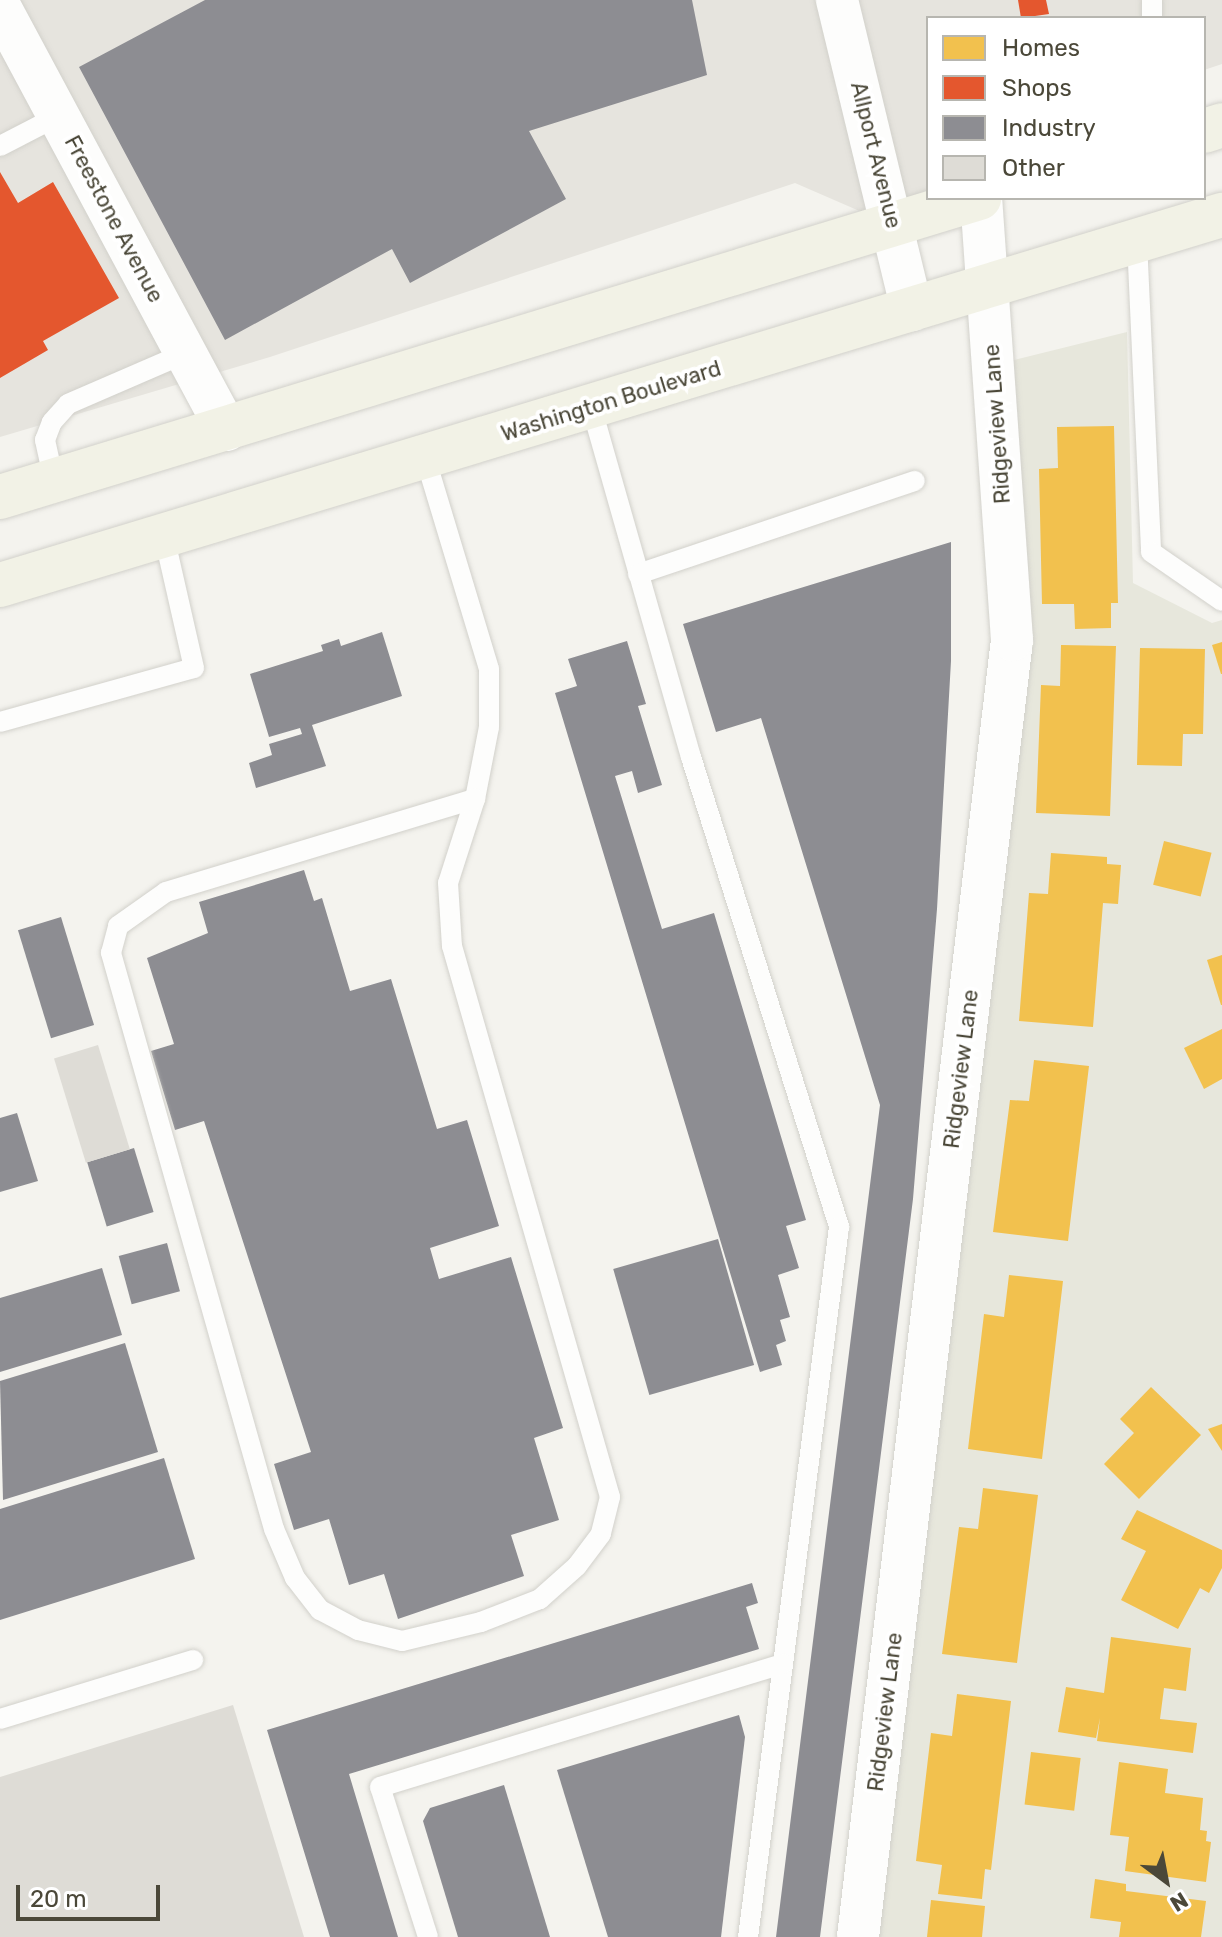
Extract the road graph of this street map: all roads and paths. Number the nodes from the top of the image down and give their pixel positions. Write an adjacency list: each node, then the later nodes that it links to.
1 (837, 0): 8 (street, Allport Avenue)
2 (0, 7): 3 (street, Freestone Avenue)
3 (58, 116): 4 (lane); 12 (street, Freestone Avenue)
4 (0, 146)
5 (974, 200): 8 (main road)
6 (980, 200): 10 (street, Ridgeview Lane)
7 (1222, 215): 9 (main road, Washington Boulevard)
8 (894, 226): 11 (street, Allport Avenue); 14 (main road)
9 (1137, 241): 10 (main road, Washington Boulevard); 22 (lane)
10 (987, 287): 11 (main road, Washington Boulevard); 30 (street, Ridgeview Lane)
11 (912, 310): 13 (main road, Washington Boulevard)
12 (186, 353): 14 (street, Freestone Avenue); 16 (lane)
13 (591, 406): 15 (main road, Washington Boulevard); 20 (lane)
14 (227, 430): 16 (main road)
15 (425, 457): 19 (main road, Washington Boulevard); 24 (lane)
16 (54, 481): 18 (main road)
17 (915, 481): 20 (lane)
18 (0, 497)
19 (164, 536): 21 (main road, Washington Boulevard); 23 (lane)
20 (638, 574): 26 (lane)
21 (0, 585)
22 (1222, 601)
23 (0, 722)
24 (475, 799): 24 (lane)
25 (193, 1660): 27 (lane)
26 (783, 1664): 28 (lane); 29 (lane)
27 (0, 1719)
28 (428, 1937)
29 (748, 1937)
30 (858, 1937)

